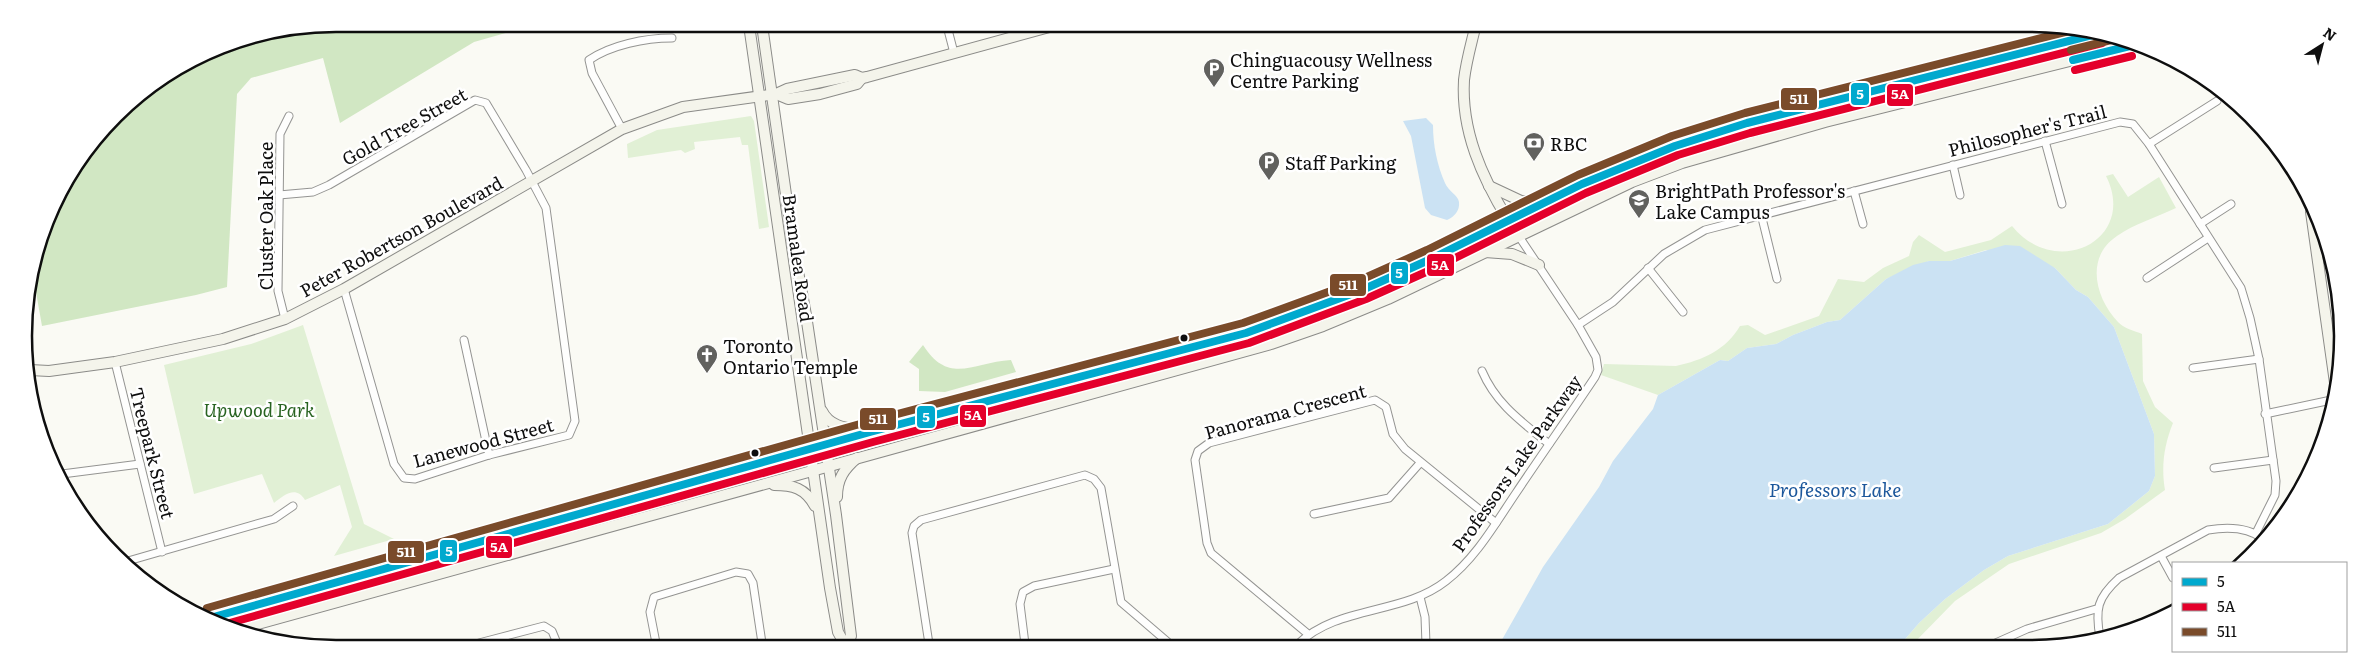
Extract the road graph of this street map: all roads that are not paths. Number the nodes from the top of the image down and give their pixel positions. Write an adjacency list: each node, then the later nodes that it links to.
1 (750, 33): 11 (main road, Bramalea Road)
2 (763, 33): 10 (main road, Bramalea Road)
3 (949, 33): 9 (street)
4 (1026, 33): 9 (main road, Peter Robertson Boulevard)
5 (1475, 33): 19 (main road)
6 (2084, 37): 23 (main road)
7 (672, 38): 14 (street)
8 (2124, 47): 31 (main road)
9 (954, 54): 10 (main road, Peter Robertson Boulevard)
10 (774, 94): 11 (main road, Peter Robertson Boulevard); 50 (main road, Bramalea Road)
11 (759, 96): 14 (main road, Peter Robertson Boulevard); 55 (main road, Bramalea Road)
12 (2217, 101): 16 (street)
13 (289, 116): 21 (street, Cluster Oak Place)
14 (622, 129): 18 (main road, Peter Robertson Boulevard)
15 (2045, 141): 16 (street, Philosopher's Trail); 17 (street, Philosopher's Trail); 24 (street)
16 (2149, 144): 29 (street, Philosopher's Trail)
17 (1953, 164): 20 (street, Philosopher's Trail); 22 (street)
18 (532, 182): 21 (street, Gold Tree Street); 38 (main road, Peter Robertson Boulevard); 56 (street, Lanewood Street)
19 (1488, 185): 23 (main road); 27 (main road)
20 (1854, 190): 26 (street, Philosopher's Trail); 28 (street)
21 (279, 195): 40 (street, Cluster Oak Place)
22 (1960, 195)
23 (1546, 202): 27 (main road)
24 (2062, 204)
25 (2231, 204): 29 (street)
26 (1761, 214): 35 (street, Philosopher's Trail); 37 (street)
27 (1508, 220): 31 (street, Professors Lake Parkway); 52 (main road)
28 (1863, 224)
29 (2200, 224): 32 (street, Philosopher's Trail)
30 (2313, 224): 46 (main road)
31 (1519, 235): 33 (main road); 34 (street, Professors Lake Parkway)
32 (2208, 238): 36 (street); 43 (street, Philosopher's Trail)
33 (1484, 252): 34 (main road); 57 (main road)
34 (1539, 265): 41 (street, Professors Lake Parkway)
35 (1648, 268): 39 (street); 41 (street, Philosopher's Trail)
36 (2146, 278)
37 (1777, 279)
38 (344, 289): 40 (main road, Peter Robertson Boulevard); 56 (street, Lanewood Street)
39 (1683, 312)
40 (285, 319): 44 (main road, Peter Robertson Boulevard)
41 (1578, 325): 53 (street, Professors Lake Parkway)
42 (464, 340): 56 (street)
43 (2259, 359): 45 (street); 51 (street, Philosopher's Trail)
44 (115, 362): 47 (main road, Peter Robertson Boulevard); 60 (street, Treepark Street)
45 (2193, 368)
46 (2333, 368)
47 (34, 370)
48 (1482, 371): 53 (street)
49 (2328, 400): 51 (street)
50 (820, 405): 52 (main road); 54 (main road, Bramalea Road)
51 (2265, 414): 58 (street, Philosopher's Trail)
52 (870, 432): 54 (main road)
53 (1549, 444): 70 (street, Professors Lake Parkway)
54 (825, 445): 55 (main road); 61 (main road, Bramalea Road)
55 (809, 449): 63 (main road, Bramalea Road); 80 (main road)
56 (489, 455)
57 (859, 457): 61 (main road); 69 (main road)
58 (2273, 460): 62 (street); 71 (street, Philosopher's Trail)
59 (1420, 463): 68 (street); 70 (street, Panorama Crescent); 83 (street, Panorama Crescent)
60 (140, 464): 64 (street); 73 (street, Treepark Street)
61 (828, 466): 63 (main road); 69 (main road, Bramalea Road)
62 (2214, 468)
63 (812, 470): 65 (main road); 67 (main road, Bramalea Road)
64 (66, 474)
65 (763, 484): 67 (main road); 81 (main road)
66 (293, 506): 73 (street)
67 (818, 510): 88 (main road, Bramalea Road)
68 (1314, 514)
69 (836, 515): 89 (main road, Bramalea Road)
70 (1496, 523): 78 (street, Professors Lake Parkway)
71 (2256, 533): 72 (street); 74 (street)
72 (2259, 536)
73 (162, 552): 75 (street)
74 (2161, 556): 77 (street); 79 (street)
75 (131, 560)
76 (1114, 569): 90 (street); 91 (street); 92 (street)
77 (2172, 576)
78 (1420, 597): 83 (street, Professors Lake Parkway); 94 (street)
79 (2096, 609): 82 (street); 95 (street)
80 (219, 615)
81 (249, 626)
82 (2099, 632)
83 (1308, 634): 93 (street, Professors Lake Parkway)
84 (490, 640): 85 (street)
85 (556, 640)
86 (655, 640): 87 (street)
87 (762, 640)
88 (843, 640)
89 (848, 640)
90 (928, 640)
91 (1024, 640)
92 (1164, 640)
93 (1302, 640)
94 (1426, 640)
95 (2004, 640)

